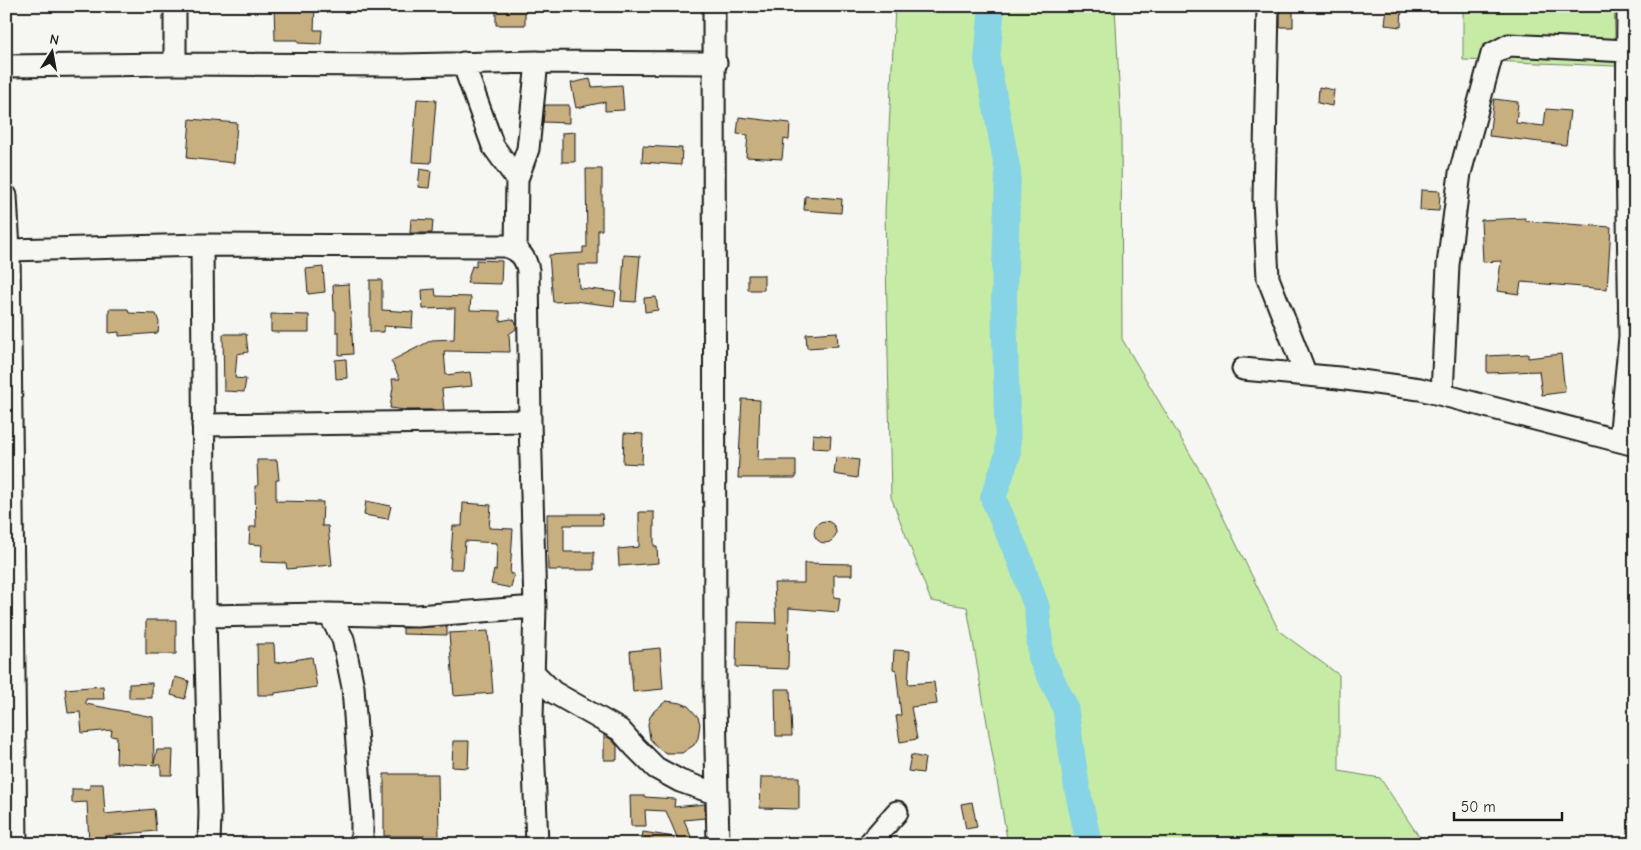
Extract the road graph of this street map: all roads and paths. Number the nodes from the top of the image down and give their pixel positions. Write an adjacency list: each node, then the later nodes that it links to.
1 (175, 6): 8 (street)
2 (714, 6): 7 (street)
3 (1268, 6): 18 (street)
4 (1628, 6): 5 (street)
5 (1628, 51): 16 (street); 19 (street)
6 (538, 62): 7 (street); 9 (street); 11 (street)
7 (716, 63): 28 (street)
8 (175, 64): 9 (street); 10 (street)
9 (463, 64): 11 (street)
10 (6, 66)
11 (517, 179): 14 (street)
12 (6, 196): 15 (street)
13 (202, 245): 14 (street); 15 (street); 21 (street)
14 (516, 249): 20 (street)
15 (9, 250): 26 (street)
16 (1632, 337): 22 (street)
17 (1243, 369): 18 (street)
18 (1306, 375): 19 (street)
19 (1442, 394): 22 (street)
20 (530, 421): 21 (street); 23 (street)
21 (203, 425): 25 (street)
22 (1627, 442)
23 (535, 607): 24 (street); 27 (street)
24 (329, 614): 25 (street); 32 (street)
25 (205, 616): 31 (street)
26 (10, 634): 30 (street)
27 (533, 672): 28 (street); 33 (street)
28 (717, 794): 34 (street)
29 (897, 812): 35 (street)
30 (16, 844)
31 (209, 844)
32 (362, 844)
33 (537, 844)
34 (718, 844)
35 (869, 844)

